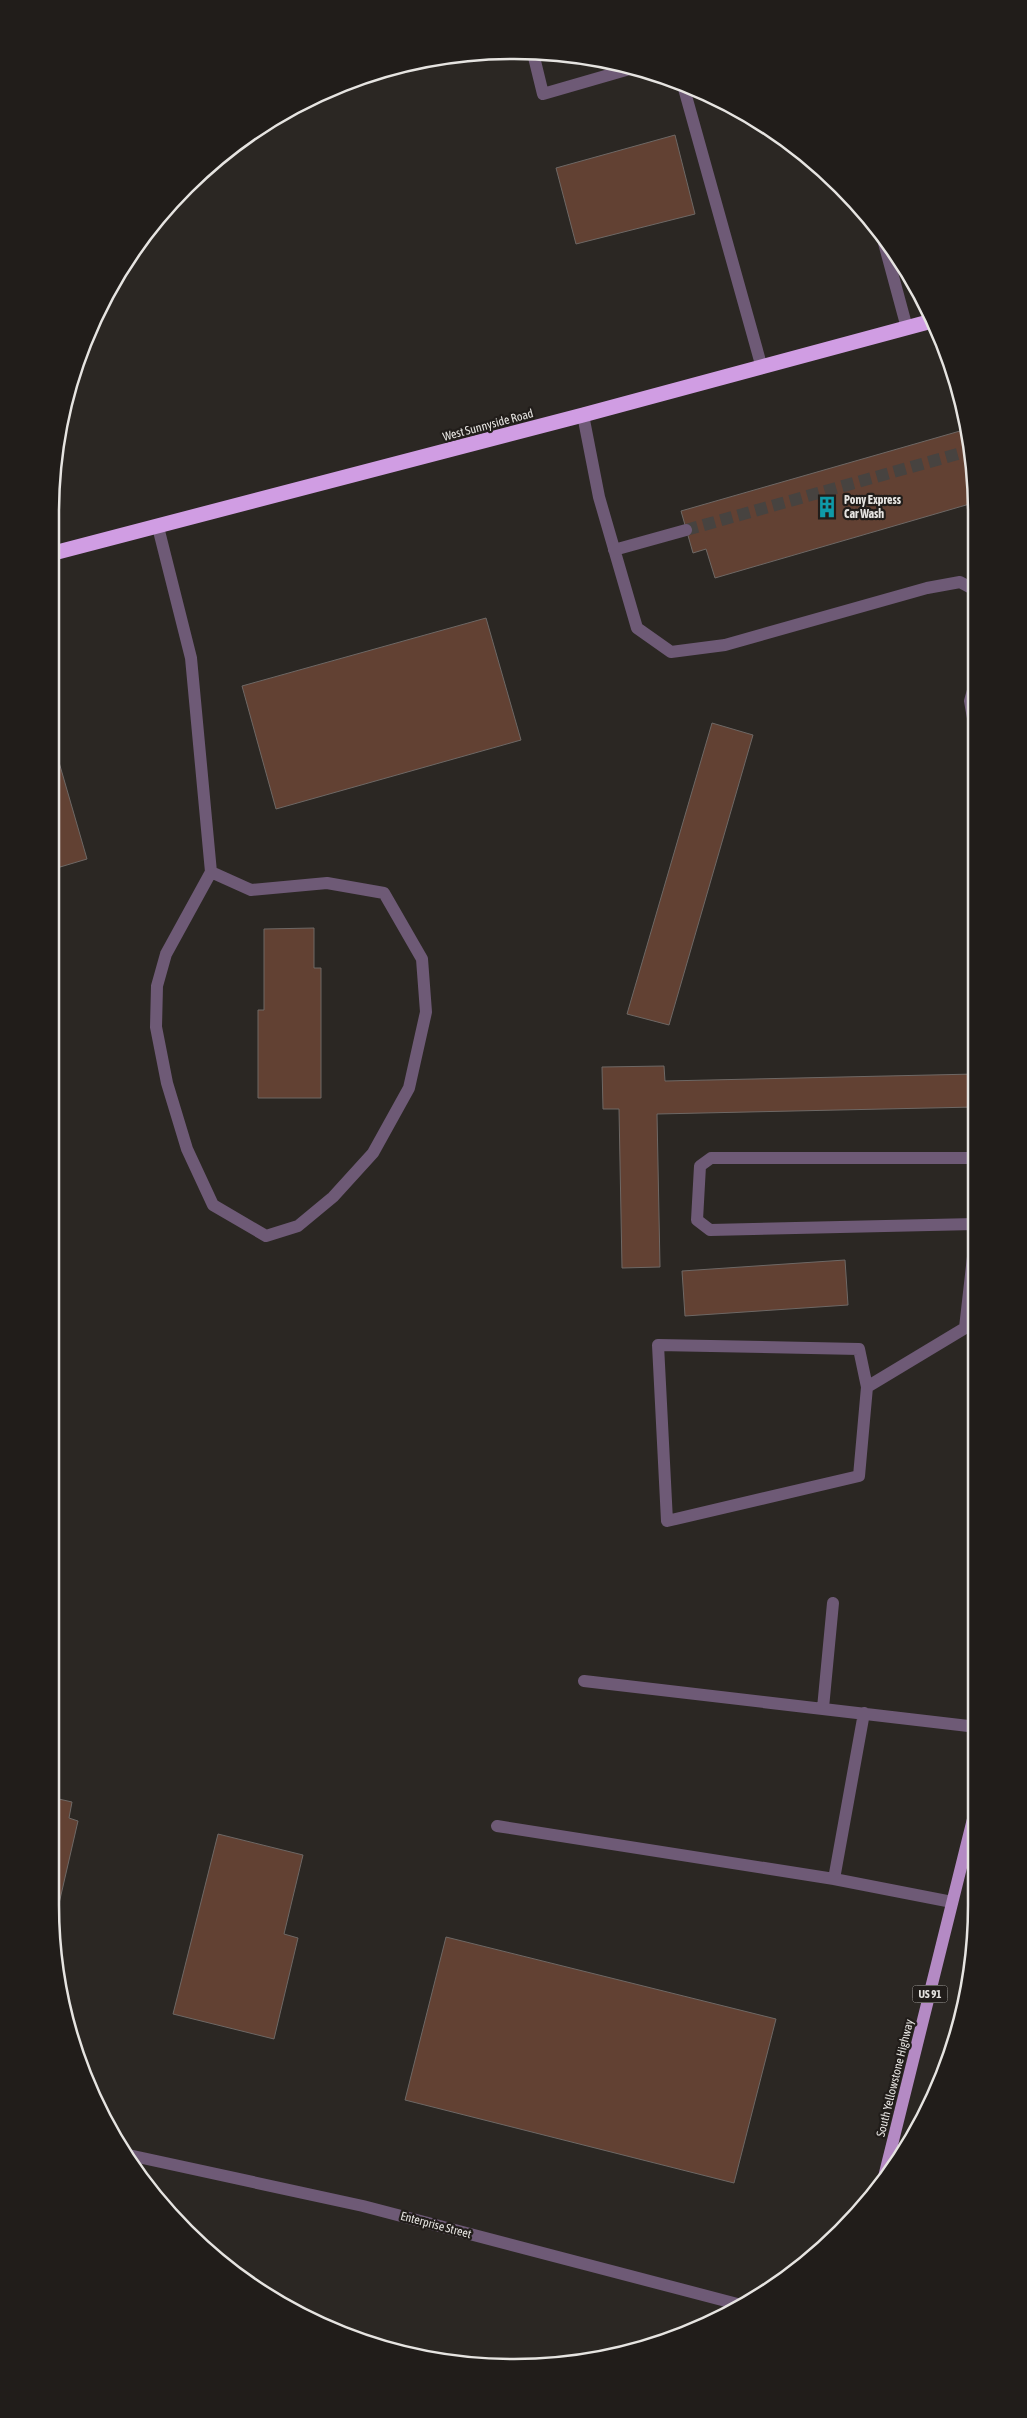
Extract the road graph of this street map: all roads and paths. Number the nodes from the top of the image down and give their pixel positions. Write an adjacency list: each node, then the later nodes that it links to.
1 (535, 60): 2 (street)
2 (621, 72)
3 (685, 92): 7 (street)
4 (887, 254): 6 (street)
5 (926, 323): 6 (highway, West Sunnyside Road)
6 (906, 328): 7 (highway, West Sunnyside Road)
7 (762, 368): 8 (highway, West Sunnyside Road)
8 (583, 416): 9 (highway, West Sunnyside Road); 11 (street)
9 (158, 527): 12 (highway, West Sunnyside Road); 14 (street)
10 (686, 530): 11 (street)
11 (614, 550): 13 (street)
12 (59, 552)
13 (968, 586)
14 (210, 872): 14 (street)
15 (968, 1158): 16 (street)
16 (968, 1224)
17 (968, 1301): 18 (street)
18 (867, 1387): 18 (street)
19 (833, 1603): 21 (street)
20 (584, 1680): 21 (street)
21 (823, 1708): 22 (street)
22 (864, 1713): 23 (street); 26 (street)
23 (968, 1725)
24 (497, 1826): 26 (street)
25 (968, 1839): 27 (main road, South Yellowstone Highway / US 91)
26 (834, 1879): 27 (street)
27 (952, 1902): 29 (main road, South Yellowstone Highway / US 91)
28 (135, 2156): 30 (street, Enterprise Street)
29 (887, 2163)
30 (732, 2303)

